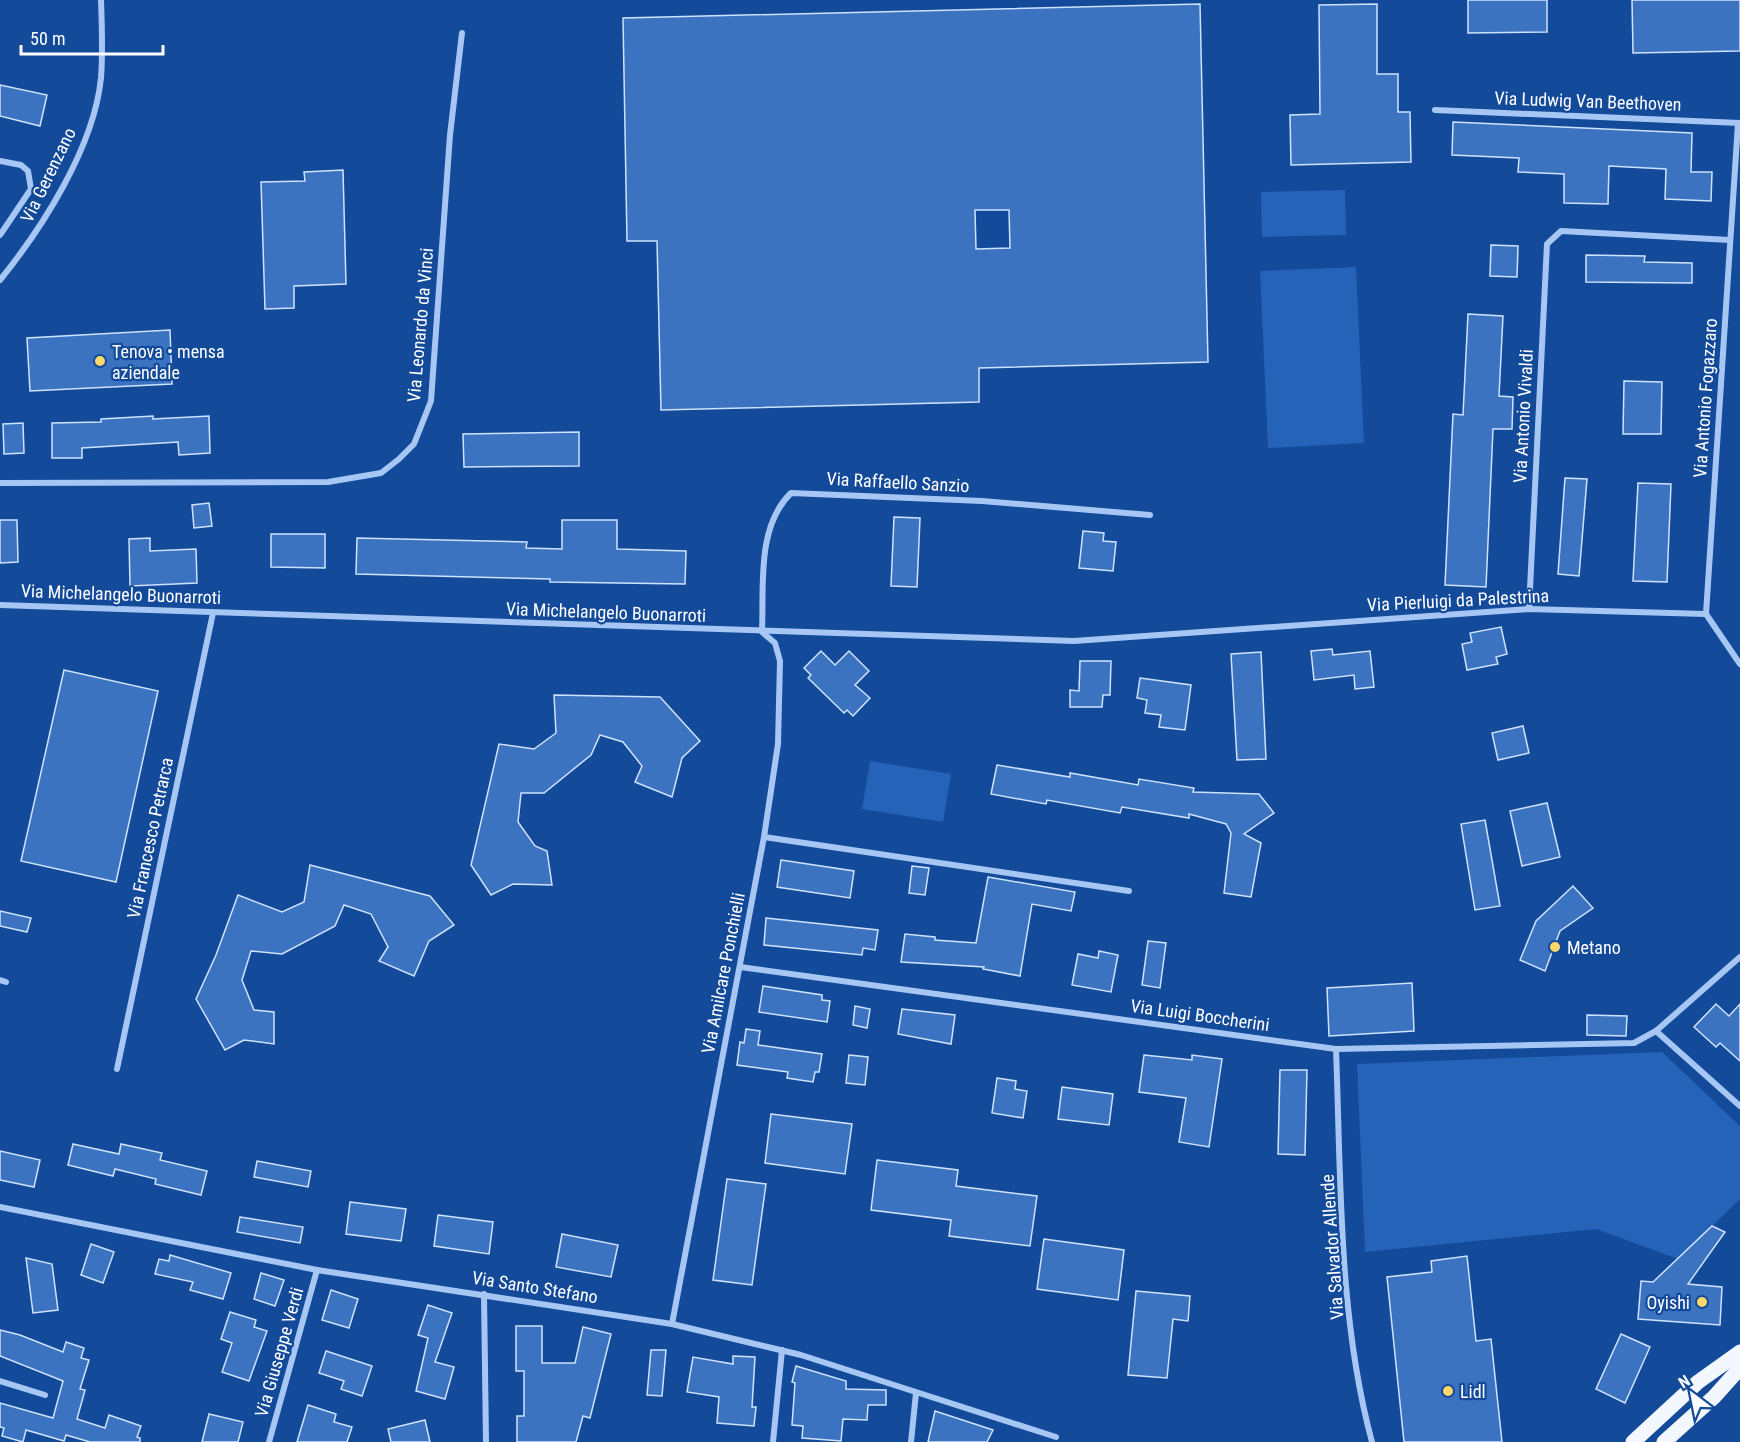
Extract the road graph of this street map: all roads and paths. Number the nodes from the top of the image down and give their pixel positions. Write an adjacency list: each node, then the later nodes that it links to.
1 (101, 0): 8 (street, Via Gerenzano)
2 (462, 33): 9 (street, Via Leonardo da Vinci)
3 (1435, 110): 4 (street, Via Ludwig Van Beethoven)
4 (1739, 123): 7 (street, Via Antonio Fogazzaro)
5 (0, 161): 6 (street)
6 (0, 235)
7 (1730, 240): 12 (street, Via Antonio Vivaldi); 14 (street, Via Antonio Fogazzaro)
8 (0, 280)
9 (0, 483)
10 (1150, 515): 15 (street, Via Raffaello Sanzio)
11 (0, 605): 13 (street, Via Michelangelo Buonarroti)
12 (1529, 609): 14 (street, Via Pierluigi da Palestrina); 16 (street, Via Pierluigi da Palestrina)
13 (213, 613): 15 (street, Via Michelangelo Buonarroti); 24 (street, Via Francesco Petrarca)
14 (1706, 614): 17 (street)
15 (762, 632): 16 (street, Via Michelangelo Buonarroti); 18 (street, Via Amilcare Ponchielli)
16 (1211, 632)
17 (1740, 664)
18 (764, 837): 19 (street); 21 (street, Via Amilcare Ponchielli)
19 (1130, 891)
20 (1740, 957): 22 (street, Via Luigi Boccherini)
21 (740, 967): 23 (street, Via Luigi Boccherini); 29 (street, Via Amilcare Ponchielli)
22 (1656, 1031): 23 (street, Via Luigi Boccherini); 25 (street)
23 (1336, 1049): 41 (street, Via Salvador Allende)
24 (117, 1069)
25 (1740, 1106)
26 (0, 1207): 27 (street, Via Santo Stefano)
27 (317, 1270): 28 (street, Via Santo Stefano); 37 (street, Via Giuseppe Verdi)
28 (484, 1294): 29 (street, Via Santo Stefano); 38 (street)
29 (672, 1324): 30 (street, Via Santo Stefano)
30 (782, 1350): 34 (street, Via Santo Stefano); 39 (street)
31 (1740, 1352): 42 (main road)
32 (1740, 1368): 43 (main road)
33 (0, 1381): 35 (street)
34 (916, 1392): 36 (street, Via Santo Stefano); 40 (street)
35 (45, 1395)
36 (1056, 1437)
37 (269, 1442)
38 (486, 1442)
39 (774, 1442)
40 (911, 1442)
41 (1372, 1442)
42 (1633, 1442)
43 (1664, 1442)

